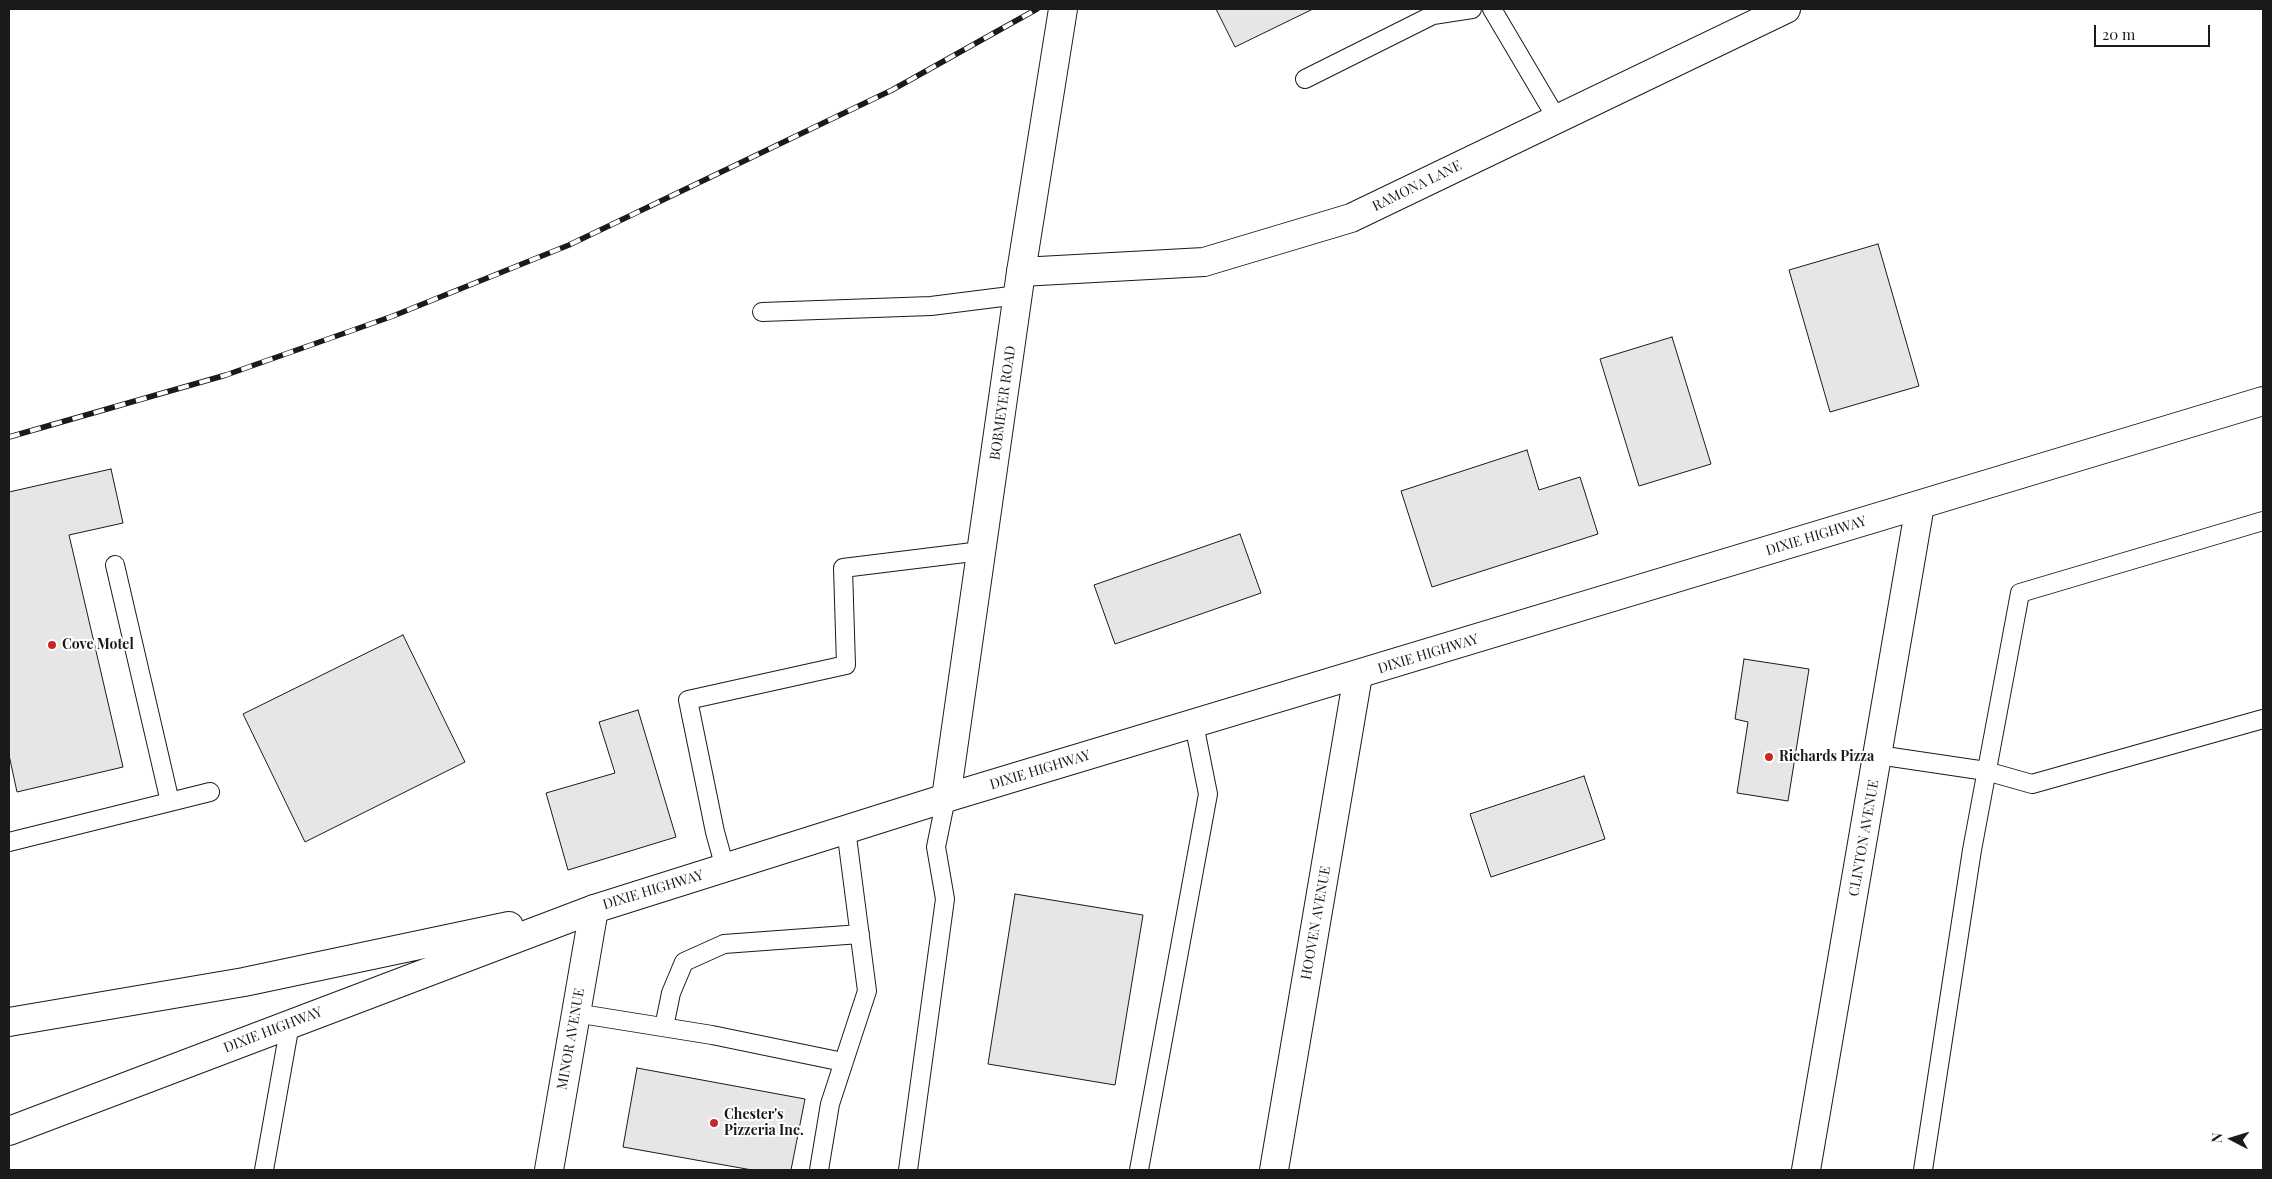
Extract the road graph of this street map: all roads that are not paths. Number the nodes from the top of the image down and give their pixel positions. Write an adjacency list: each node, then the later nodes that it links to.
1 (1062, 9): 7 (street, BOBMEYER ROAD)
2 (1472, 9): 5 (lane)
3 (1492, 9): 6 (lane)
4 (1786, 9): 6 (street, RAMONA LANE)
5 (1305, 79)
6 (1557, 119): 7 (street, RAMONA LANE)
7 (1020, 284): 8 (lane); 12 (street, BOBMEYER ROAD)
8 (762, 312)
9 (2263, 401): 10 (street, DIXIE HIGHWAY)
10 (1920, 505): 14 (street, DIXIE HIGHWAY); 17 (street, CLINTON AVENUE)
11 (2263, 521): 18 (lane)
12 (981, 551): 20 (street, BOBMEYER ROAD); 24 (lane)
13 (115, 565): 21 (lane)
14 (1358, 675): 16 (street, DIXIE HIGHWAY); 38 (street, HOOVEN AVENUE)
15 (2263, 719): 18 (lane)
16 (1194, 724): 20 (street, DIXIE HIGHWAY); 37 (lane)
17 (1878, 755): 18 (lane); 39 (street, CLINTON AVENUE)
18 (1986, 771): 40 (lane)
19 (210, 792): 21 (lane)
20 (946, 798): 22 (street, DIXIE HIGHWAY); 36 (lane)
21 (170, 802): 23 (lane)
22 (846, 829): 24 (street, DIXIE HIGHWAY); 26 (lane)
23 (9, 842)
24 (725, 868): 25 (street, DIXIE HIGHWAY)
25 (594, 909): 27 (street, MINOR AVENUE); 28 (street, DIXIE HIGHWAY); 29 (street, DIXIE HIGHWAY)
26 (860, 934): 30 (lane); 31 (lane)
27 (576, 1013): 30 (lane); 34 (street, MINOR AVENUE)
28 (9, 1022)
29 (290, 1024): 32 (street, DIXIE HIGHWAY); 33 (lane)
30 (664, 1027): 31 (lane)
31 (843, 1062): 35 (lane)
32 (9, 1131)
33 (264, 1170)
34 (549, 1170)
35 (819, 1170)
36 (908, 1170)
37 (1139, 1170)
38 (1274, 1170)
39 (1806, 1170)
40 (1923, 1170)

